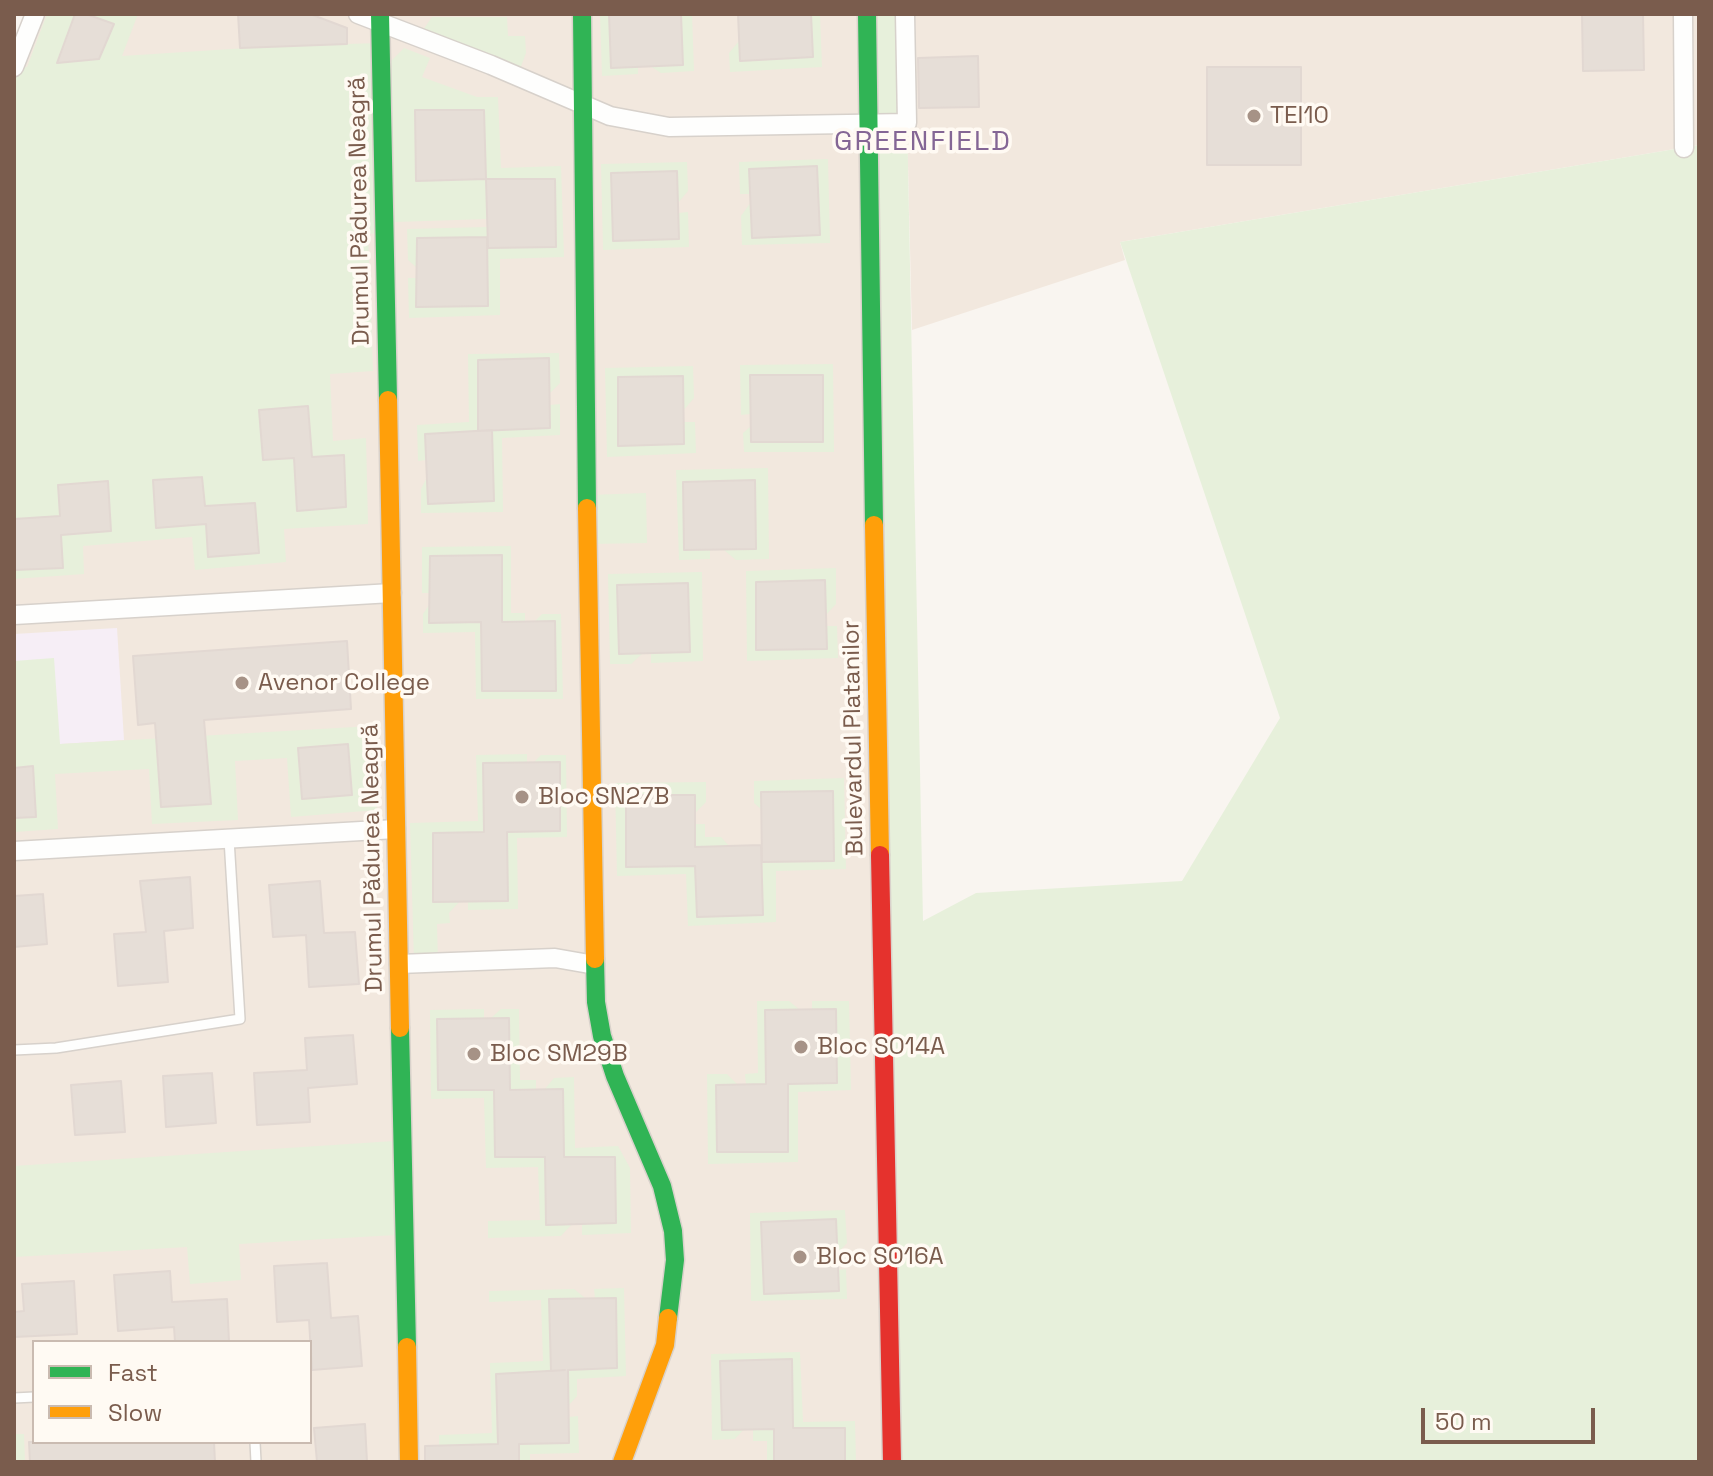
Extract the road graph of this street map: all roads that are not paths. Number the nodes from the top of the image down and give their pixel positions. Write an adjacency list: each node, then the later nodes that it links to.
1 (35, 14): 8 (street)
2 (358, 14): 7 (street)
3 (582, 14): 9 (street)
4 (867, 14): 10 (street, Bulevardul Platanilor)
5 (905, 14): 10 (street)
6 (1683, 14): 11 (street)
7 (380, 18): 9 (street); 12 (street, Drumul Pădurea Neagră)
8 (14, 67)
9 (582, 103): 10 (street); 18 (street)
10 (870, 124): 22 (street, Bulevardul Platanilor)
11 (1684, 148)
12 (392, 593): 13 (street); 14 (street, Drumul Pădurea Neagră)
13 (14, 615)
14 (396, 829): 15 (street); 17 (street, Drumul Pădurea Neagră)
15 (229, 838): 16 (street); 19 (lane)
16 (14, 851)
17 (399, 964): 18 (street); 20 (street, Drumul Pădurea Neagră)
18 (595, 965): 21 (street)
19 (14, 1050)
20 (409, 1462)
21 (622, 1462)
22 (892, 1462)

